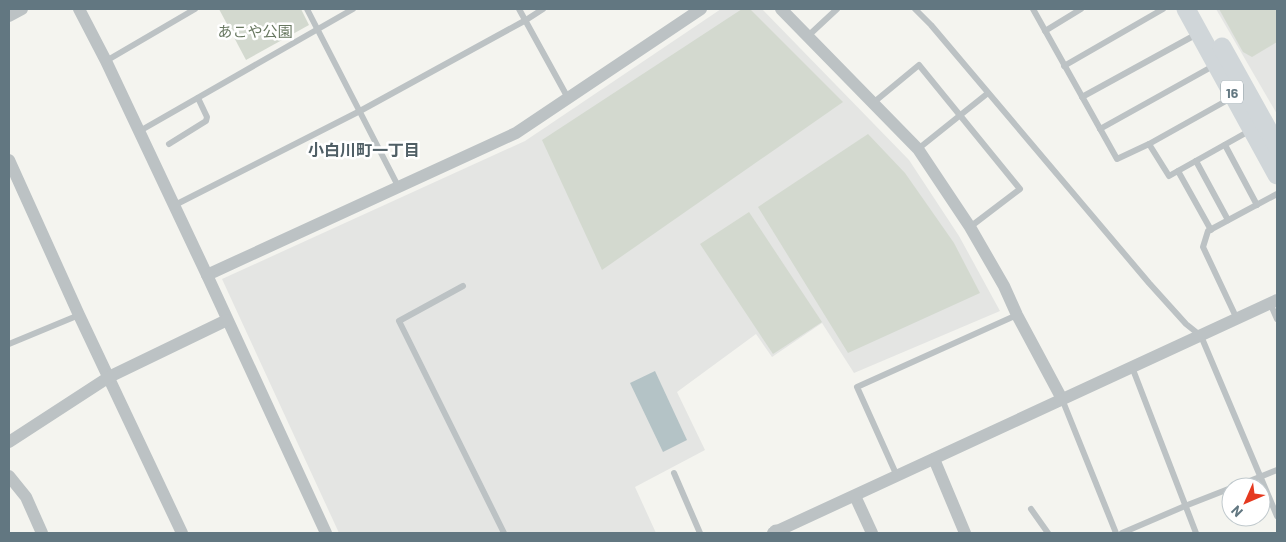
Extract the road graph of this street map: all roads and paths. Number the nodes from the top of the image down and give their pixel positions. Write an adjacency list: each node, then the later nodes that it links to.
1 (22, 9): 17 (street)
2 (79, 9): 23 (street)
3 (194, 9): 23 (lane)
4 (307, 9): 19 (lane)
5 (353, 9): 19 (lane)
6 (519, 9): 18 (lane)
7 (543, 9): 18 (lane)
8 (701, 9): 30 (street)
9 (780, 9): 22 (street)
10 (838, 9): 22 (lane)
11 (915, 9): 26 (lane)
12 (1033, 9): 20 (lane)
13 (1081, 9): 20 (lane)
14 (1163, 9): 25 (lane)
15 (1186, 9): 21 (main road, 16)
16 (1201, 9): 40 (main road, 16)
17 (9, 16)
18 (526, 20): 30 (lane); 32 (lane)
19 (318, 29): 29 (lane); 32 (lane)
20 (1045, 30): 25 (lane)
21 (1199, 32): 24 (main road, 16); 28 (lane)
22 (808, 36): 31 (street)
23 (106, 61): 36 (street)
24 (1216, 64): 27 (main road, 16); 34 (lane)
25 (1064, 66): 28 (lane)
26 (988, 93): 33 (lane); 61 (lane)
27 (1234, 96): 35 (main road, 16); 38 (lane)
28 (1082, 97): 34 (lane)
29 (198, 98): 36 (lane); 37 (lane)
30 (568, 98): 46 (street)
31 (873, 103): 33 (lane); 41 (street)
32 (360, 111): 46 (lane); 49 (lane)
33 (961, 116): 41 (lane); 51 (lane)
34 (1100, 129): 38 (lane)
35 (1252, 129): 39 (lane); 45 (main road, 16)
36 (138, 132): 49 (street)
37 (169, 144)
38 (1148, 144): 44 (lane)
39 (1225, 144): 43 (lane); 48 (lane)
40 (1277, 146)
41 (918, 149): 51 (street)
42 (9, 160): 56 (street)
43 (1196, 161): 44 (lane); 50 (lane)
44 (1178, 171): 52 (lane)
45 (1277, 175)
46 (398, 186): 53 (street)
47 (1277, 194): 48 (lane)
48 (1257, 205): 50 (lane)
49 (174, 206): 53 (street)
50 (1228, 220): 52 (lane)
51 (970, 227): 57 (street)
52 (1211, 230): 58 (lane)
53 (206, 275): 60 (street)
54 (463, 286): 82 (lane)
55 (1274, 302): 58 (street); 59 (lane)
56 (79, 314): 62 (lane); 64 (street)
57 (1017, 315): 65 (street); 71 (lane)
58 (1237, 319): 61 (street)
59 (1277, 319)
60 (227, 320): 64 (street); 81 (street)
61 (1201, 336): 63 (street); 72 (lane)
62 (9, 344)
63 (1132, 367): 65 (street); 76 (lane)
64 (109, 377): 66 (street); 80 (street)
65 (1062, 399): 67 (street); 88 (lane)
66 (9, 442)
67 (934, 459): 71 (street); 86 (street)
68 (1277, 470): 72 (lane)
69 (674, 473): 83 (lane)
70 (9, 476): 79 (street)
71 (897, 476): 74 (street)
72 (1261, 477)
73 (1221, 492): 76 (lane)
74 (855, 496): 84 (street); 85 (street)
75 (1271, 501): 78 (lane)
76 (1185, 506): 89 (lane); 90 (lane)
77 (1031, 509): 87 (lane)
78 (1277, 516)
79 (42, 533)
80 (182, 533)
81 (326, 533)
82 (504, 533)
83 (700, 533)
84 (775, 533)
85 (872, 533)
86 (965, 533)
87 (1048, 533)
88 (1116, 533)
89 (1122, 533)
90 (1196, 533)

